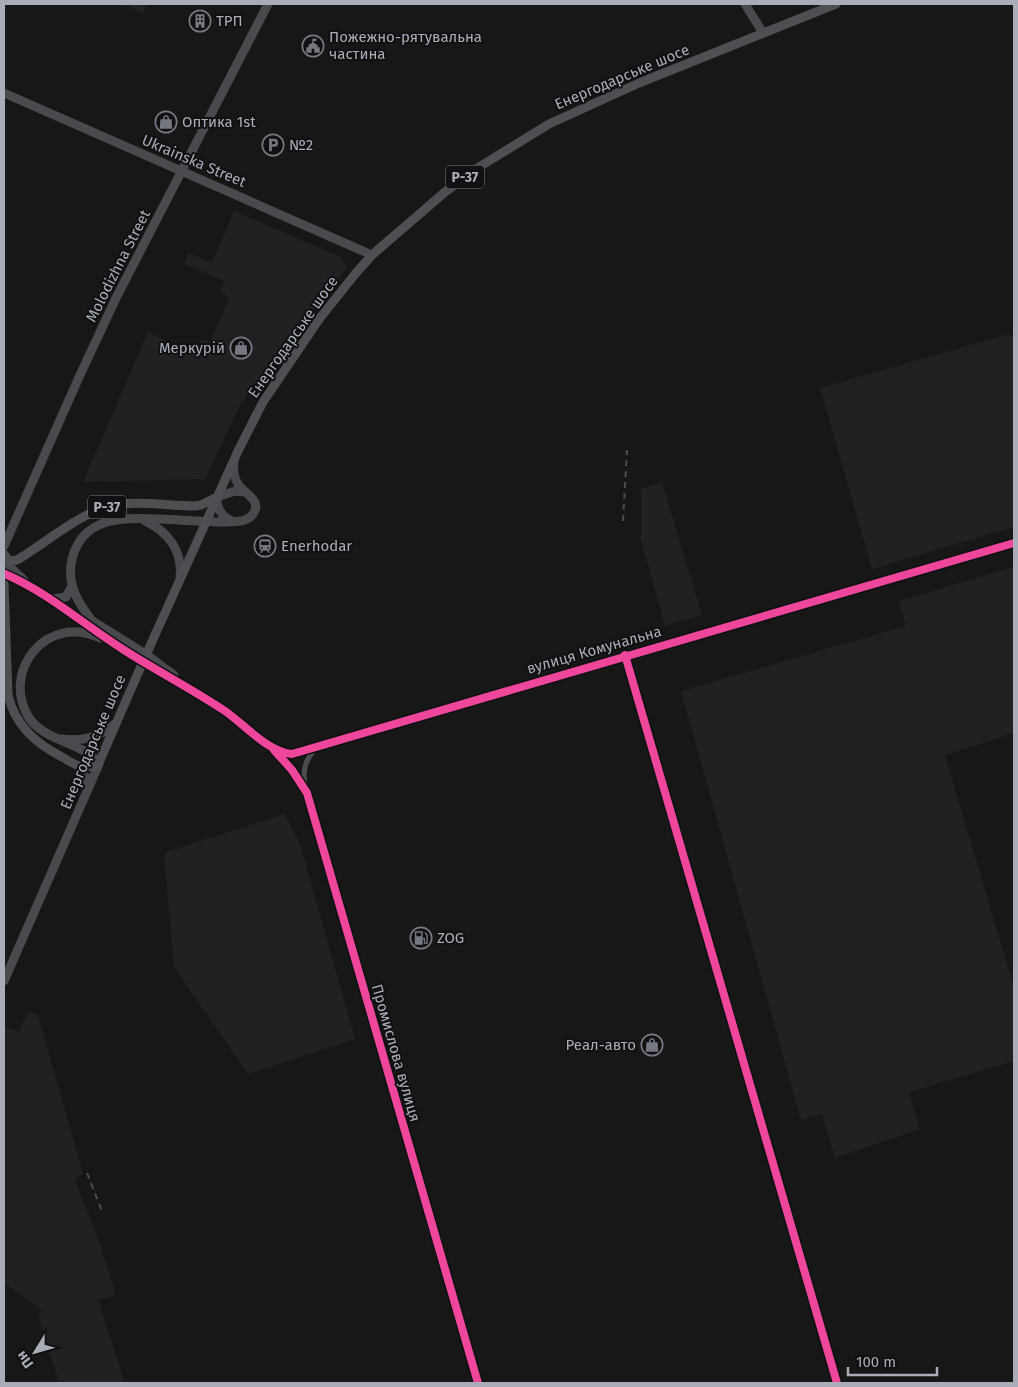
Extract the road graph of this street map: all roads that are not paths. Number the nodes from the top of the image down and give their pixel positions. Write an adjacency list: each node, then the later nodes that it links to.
1 (268, 4): 6 (street, Molodizhna Street)
2 (745, 4): 4 (street)
3 (836, 4): 4 (main road, Енергодарське шосе / Р-37)
4 (763, 33): 7 (main road, Енергодарське шосе / Р-37)
5 (4, 93): 6 (street, Ukrainska Street)
6 (182, 172): 7 (street, Ukrainska Street); 17 (street, Molodizhna Street)
7 (372, 255): 8 (main road, Енергодарське шосе / Р-37)
8 (234, 460): 9 (street); 10 (main road, Енергодарське шосе / Р-37)
9 (247, 494): 10 (street); 15 (street)
10 (217, 497): 11 (main road, Р-37); 14 (main road, Енергодарське шосе / Р-37); 15 (street)
11 (189, 506): 13 (street); 18 (main road, Р-37)
12 (135, 518): 13 (street); 19 (street); 20 (street)
13 (186, 520): 14 (street)
14 (206, 522): 15 (street); 19 (main road, Енергодарське шосе / Р-37)
15 (232, 522)
16 (1014, 543): 24 (street, вулиця Комунальна)
17 (4, 546)
18 (6, 569): 21 (street); 31 (main road)
19 (180, 580): 26 (main road, Енергодарське шосе / Р-37, bridge)
20 (72, 586): 21 (street); 22 (street)
21 (52, 599): 22 (street); 23 (street)
22 (93, 622): 25 (street)
23 (122, 649): 25 (street); 27 (street)
24 (625, 656): 29 (street, вулиця Комунальна); 37 (street)
25 (196, 692): 28 (street, вулиця Комунальна)
26 (116, 723): 27 (street); 32 (main road, Енергодарське шосе / Р-37)
27 (53, 738): 30 (street)
28 (266, 743): 29 (street, вулиця Комунальна); 34 (street, Промислова вулиця)
29 (318, 746): 34 (street)
30 (78, 749): 31 (street); 32 (street)
31 (75, 764): 32 (main road); 33 (street)
32 (98, 765): 33 (street, Енергодарське шосе)
33 (88, 789): 35 (street, Енергодарське шосе)
34 (307, 793): 36 (street, Промислова вулиця)
35 (4, 981)
36 (478, 1383)
37 (837, 1383)

